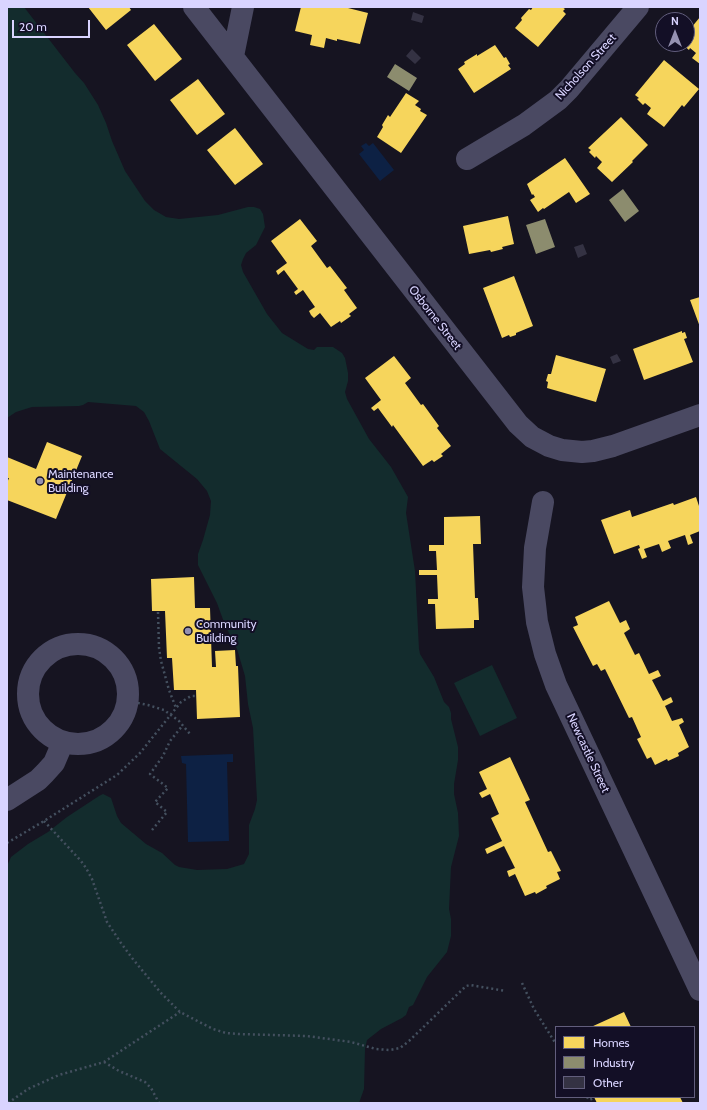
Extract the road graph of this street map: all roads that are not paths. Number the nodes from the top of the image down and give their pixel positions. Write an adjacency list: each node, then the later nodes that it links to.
1 (194, 7): 4 (street, Osborne Street)
2 (243, 7): 4 (street)
3 (638, 7): 5 (street, Nicholson Street)
4 (233, 56): 6 (street, Osborne Street)
5 (467, 159)
6 (700, 415)
7 (543, 502): 10 (street, Newcastle Street)
8 (63, 742): 8 (street); 9 (street)
9 (7, 800)
10 (700, 990)

